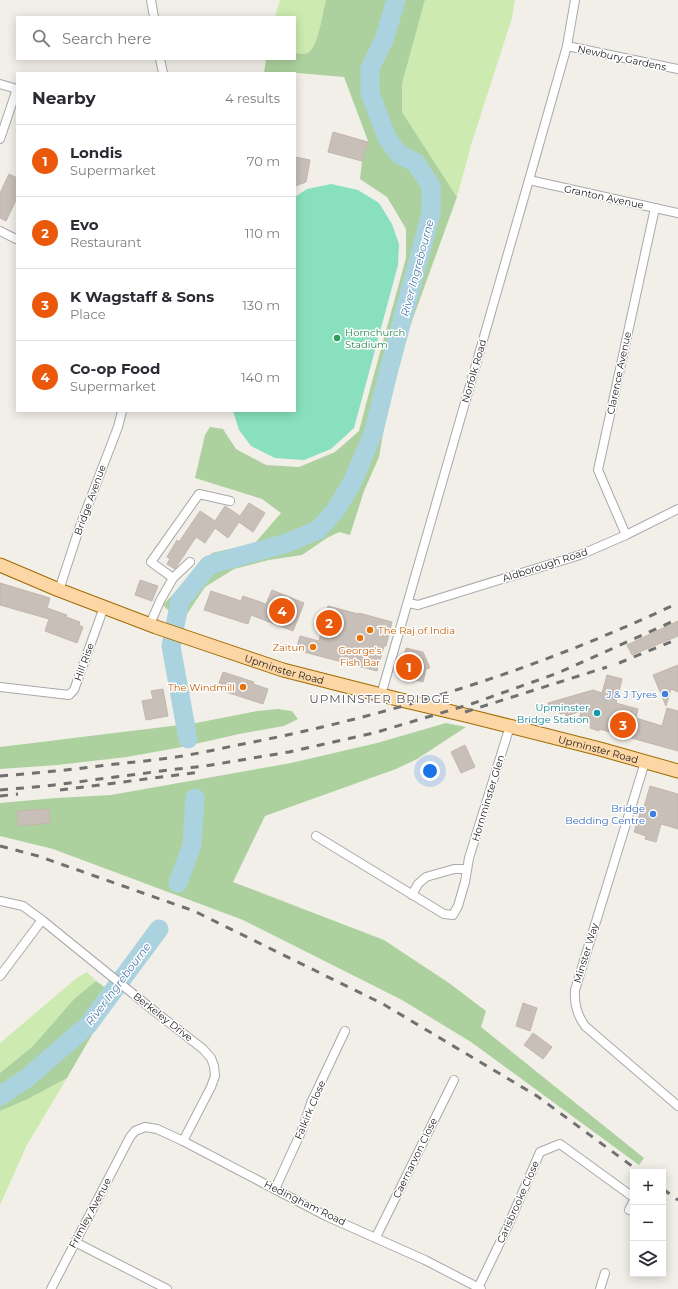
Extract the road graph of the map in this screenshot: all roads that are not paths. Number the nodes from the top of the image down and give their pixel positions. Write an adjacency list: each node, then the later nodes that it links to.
1 (151, 0): 3 (street)
2 (575, 0): 4 (street, Norfolk Road)
3 (154, 16)
4 (567, 46): 6 (street, Newbury Gardens); 12 (street, Norfolk Road)
5 (160, 60): 7 (street)
6 (678, 69)
7 (162, 72)
8 (0, 84): 9 (street)
9 (16, 89)
10 (16, 92): 11 (street)
11 (0, 139)
12 (529, 180): 13 (street, Granton Avenue); 25 (street, Norfolk Road)
13 (654, 208): 14 (street, Granton Avenue); 20 (street, Clarence Avenue)
14 (678, 213)
15 (0, 231): 16 (street)
16 (16, 239)
17 (122, 412): 24 (street, Bridge Avenue)
18 (230, 501): 23 (street)
19 (678, 510): 20 (street, Aldborough Road)
20 (626, 535): 25 (street, Aldborough Road)
21 (190, 562): 23 (street)
22 (0, 565): 24 (main road, Upminster Road)
23 (173, 578): 27 (street)
24 (60, 590): 26 (main road, Upminster Road)
25 (408, 603): 29 (street, Norfolk Road)
26 (104, 607): 27 (main road, Upminster Road); 28 (street, Hill Rise)
27 (150, 624): 29 (main road, Upminster Road)
28 (0, 687)
29 (381, 695): 30 (main road, Upminster Road)
30 (510, 726): 31 (main road, Upminster Road); 34 (street, Hornminster Glen)
31 (645, 762): 32 (main road, Upminster Road); 41 (street, Minster Way)
32 (678, 771)
33 (316, 836): 35 (street, Hornminster Glen)
34 (467, 869): 35 (street); 35 (street, Hornminster Glen)
35 (412, 895)
36 (0, 901): 37 (street, Berkeley Drive)
37 (42, 920): 38 (street); 43 (street, Berkeley Drive)
38 (0, 976)
39 (345, 1032): 44 (street, Falkirk Close)
40 (454, 1080): 48 (street, Caernarvon Close)
41 (678, 1106)
42 (130, 1137): 43 (street, Hedingham Road); 49 (street, Frimley Avenue)
43 (183, 1141): 44 (street, Hedingham Road)
44 (275, 1189): 48 (street, Hedingham Road)
45 (630, 1195): 51 (street, Carisbrooke Close)
46 (632, 1205): 47 (street)
47 (629, 1210)
48 (376, 1237): 51 (street, Hedingham Road)
49 (75, 1242): 52 (street, Frimley Avenue); 53 (street)
50 (604, 1273): 54 (street)
51 (480, 1288)
52 (51, 1289)
53 (167, 1289)
54 (600, 1289)

